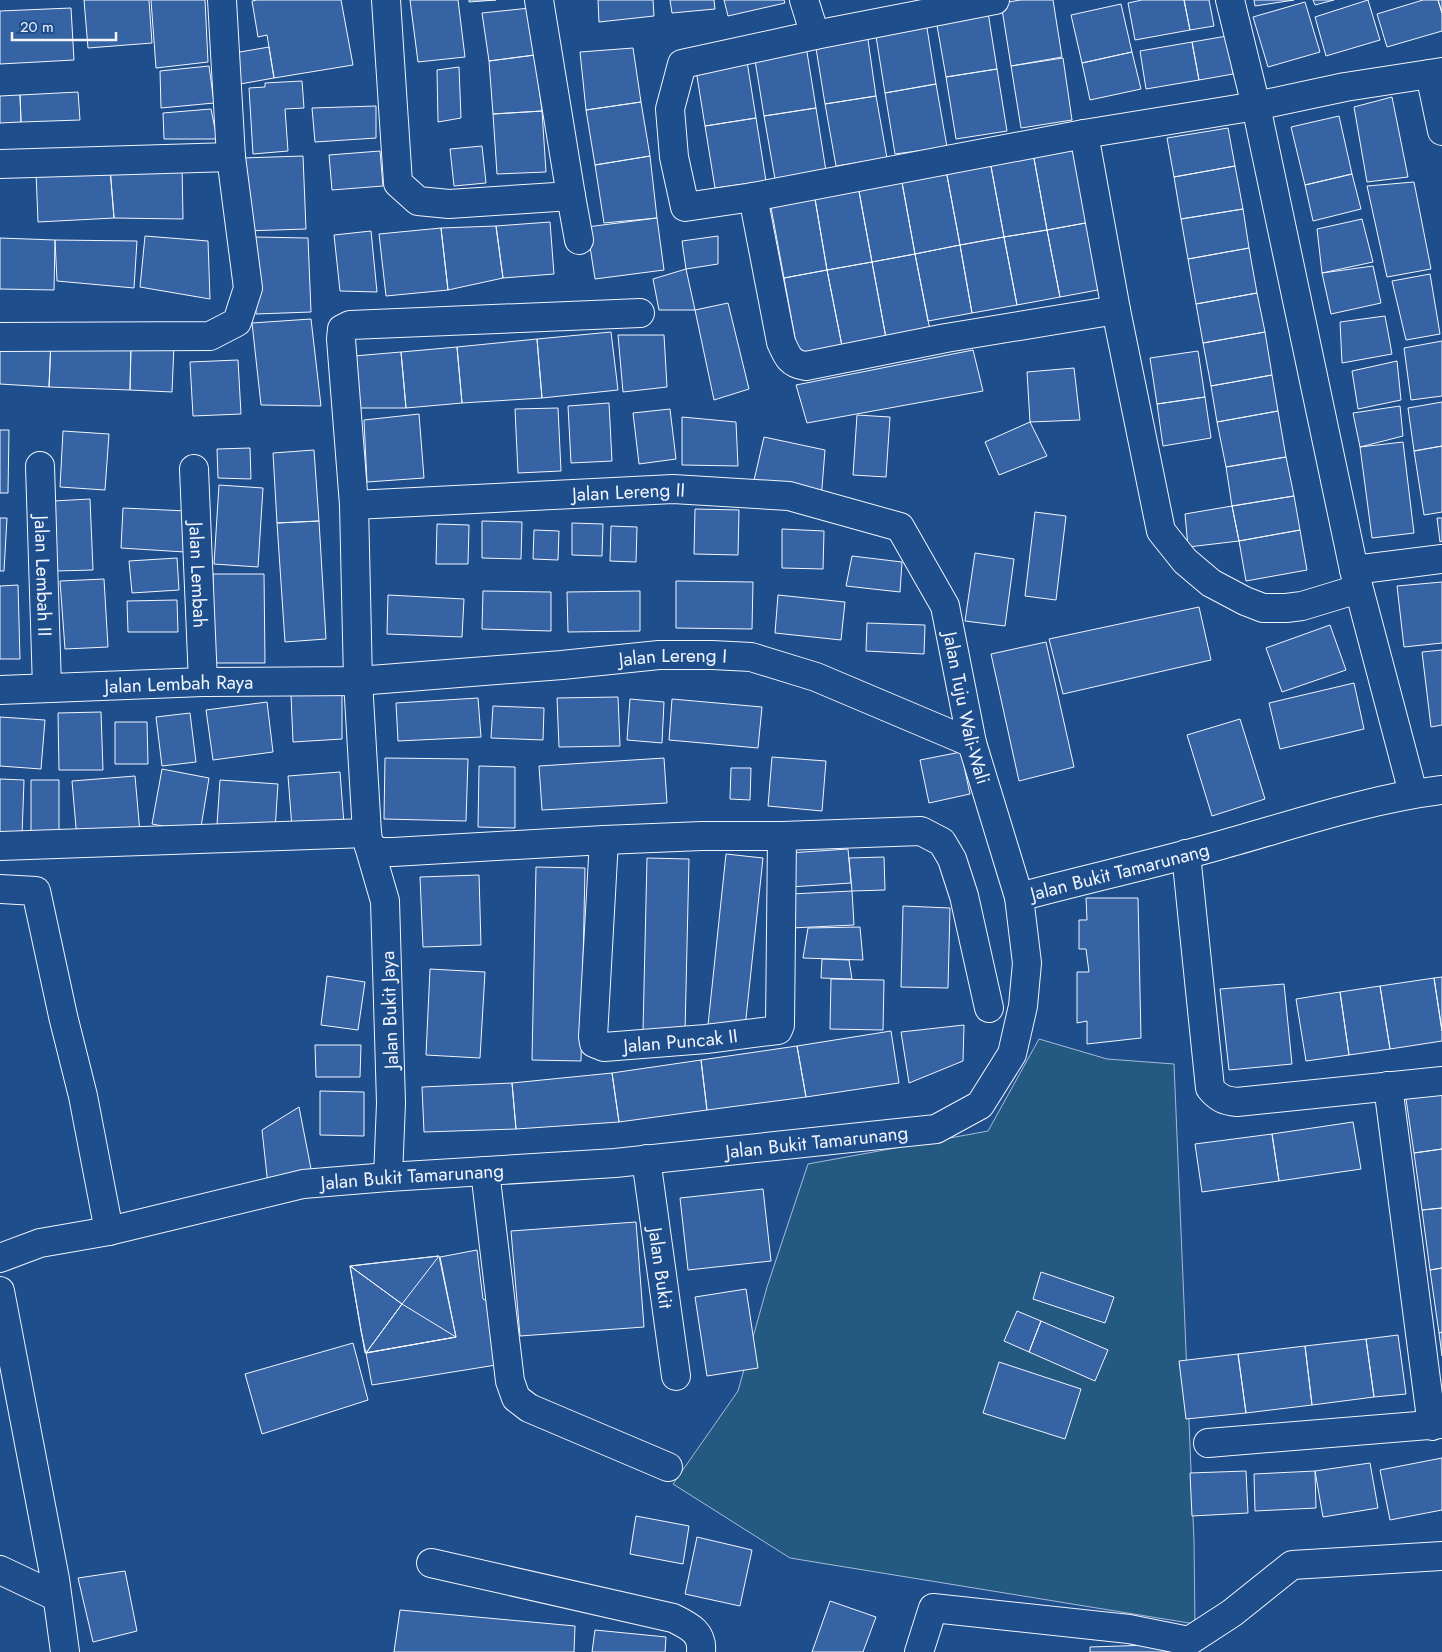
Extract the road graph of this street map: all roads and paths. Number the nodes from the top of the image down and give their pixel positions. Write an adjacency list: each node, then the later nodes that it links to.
1 (222, 0): 12 (street)
2 (386, 0): 14 (street)
3 (539, 0): 14 (street)
4 (804, 0): 7 (street)
5 (995, 0): 7 (street)
6 (1230, 0): 9 (street)
7 (815, 35): 15 (street)
8 (1436, 73): 9 (street); 10 (street)
9 (1256, 106): 11 (street); 25 (street)
10 (1442, 131)
11 (1084, 134): 15 (street); 17 (street)
12 (231, 157): 13 (street); 19 (street)
13 (0, 164)
14 (571, 196): 16 (street)
15 (753, 197): 17 (street)
16 (579, 240)
17 (1116, 310): 25 (street)
18 (640, 313): 22 (street, Jalan Bukit Jaya)
19 (0, 337)
20 (40, 466): 28 (street, Jalan Lembah II)
21 (194, 469): 27 (street, Jalan Lembah)
22 (354, 505): 23 (street, Jalan Lereng II); 26 (street, Jalan Bukit Jaya)
23 (900, 527): 30 (street, Jalan Tuju Wali-Wali)
24 (1442, 559): 25 (street)
25 (1356, 580): 32 (street)
26 (358, 681): 27 (street, Jalan Lembah Raya); 30 (street, Jalan Lereng I); 34 (street, Jalan Bukit Jaya)
27 (203, 682): 28 (street, Jalan Lembah Raya)
28 (47, 687): 29 (street, Jalan Lembah Raya)
29 (0, 690)
30 (972, 743): 39 (street, Jalan Tuju Wali-Wali)
31 (1442, 790): 32 (street, Jalan Bukit Tamarunang)
32 (1413, 793): 37 (street, Jalan Bukit Tamarunang)
33 (782, 836): 35 (street); 35 (street, Jalan Puncak II); 40 (street)
34 (368, 839): 35 (street); 36 (street); 45 (street, Jalan Bukit Jaya)
35 (604, 840)
36 (0, 846)
37 (1186, 854): 39 (street, Jalan Bukit Tamarunang); 42 (street)
38 (0, 888): 46 (street)
39 (1019, 896): 43 (street, Jalan Bukit Tamarunang)
40 (989, 1008)
41 (1442, 1081): 42 (street)
42 (1388, 1086): 50 (street)
43 (646, 1160): 44 (street, Jalan Bukit Tamarunang); 49 (street, Jalan Bukit)
44 (485, 1171): 45 (street, Jalan Bukit Tamarunang); 52 (street)
45 (388, 1177): 46 (street, Jalan Bukit Tamarunang)
46 (109, 1231): 47 (street, Jalan Bukit Tamarunang)
47 (0, 1258)
48 (0, 1291): 56 (street)
49 (676, 1376)
50 (1437, 1425): 51 (street)
51 (1208, 1443)
52 (668, 1467)
53 (1442, 1556): 57 (street)
54 (431, 1563): 59 (street)
55 (0, 1570): 56 (street)
56 (57, 1597): 58 (street)
57 (1189, 1646): 60 (street)
58 (65, 1652)
59 (701, 1652)
60 (919, 1652)

